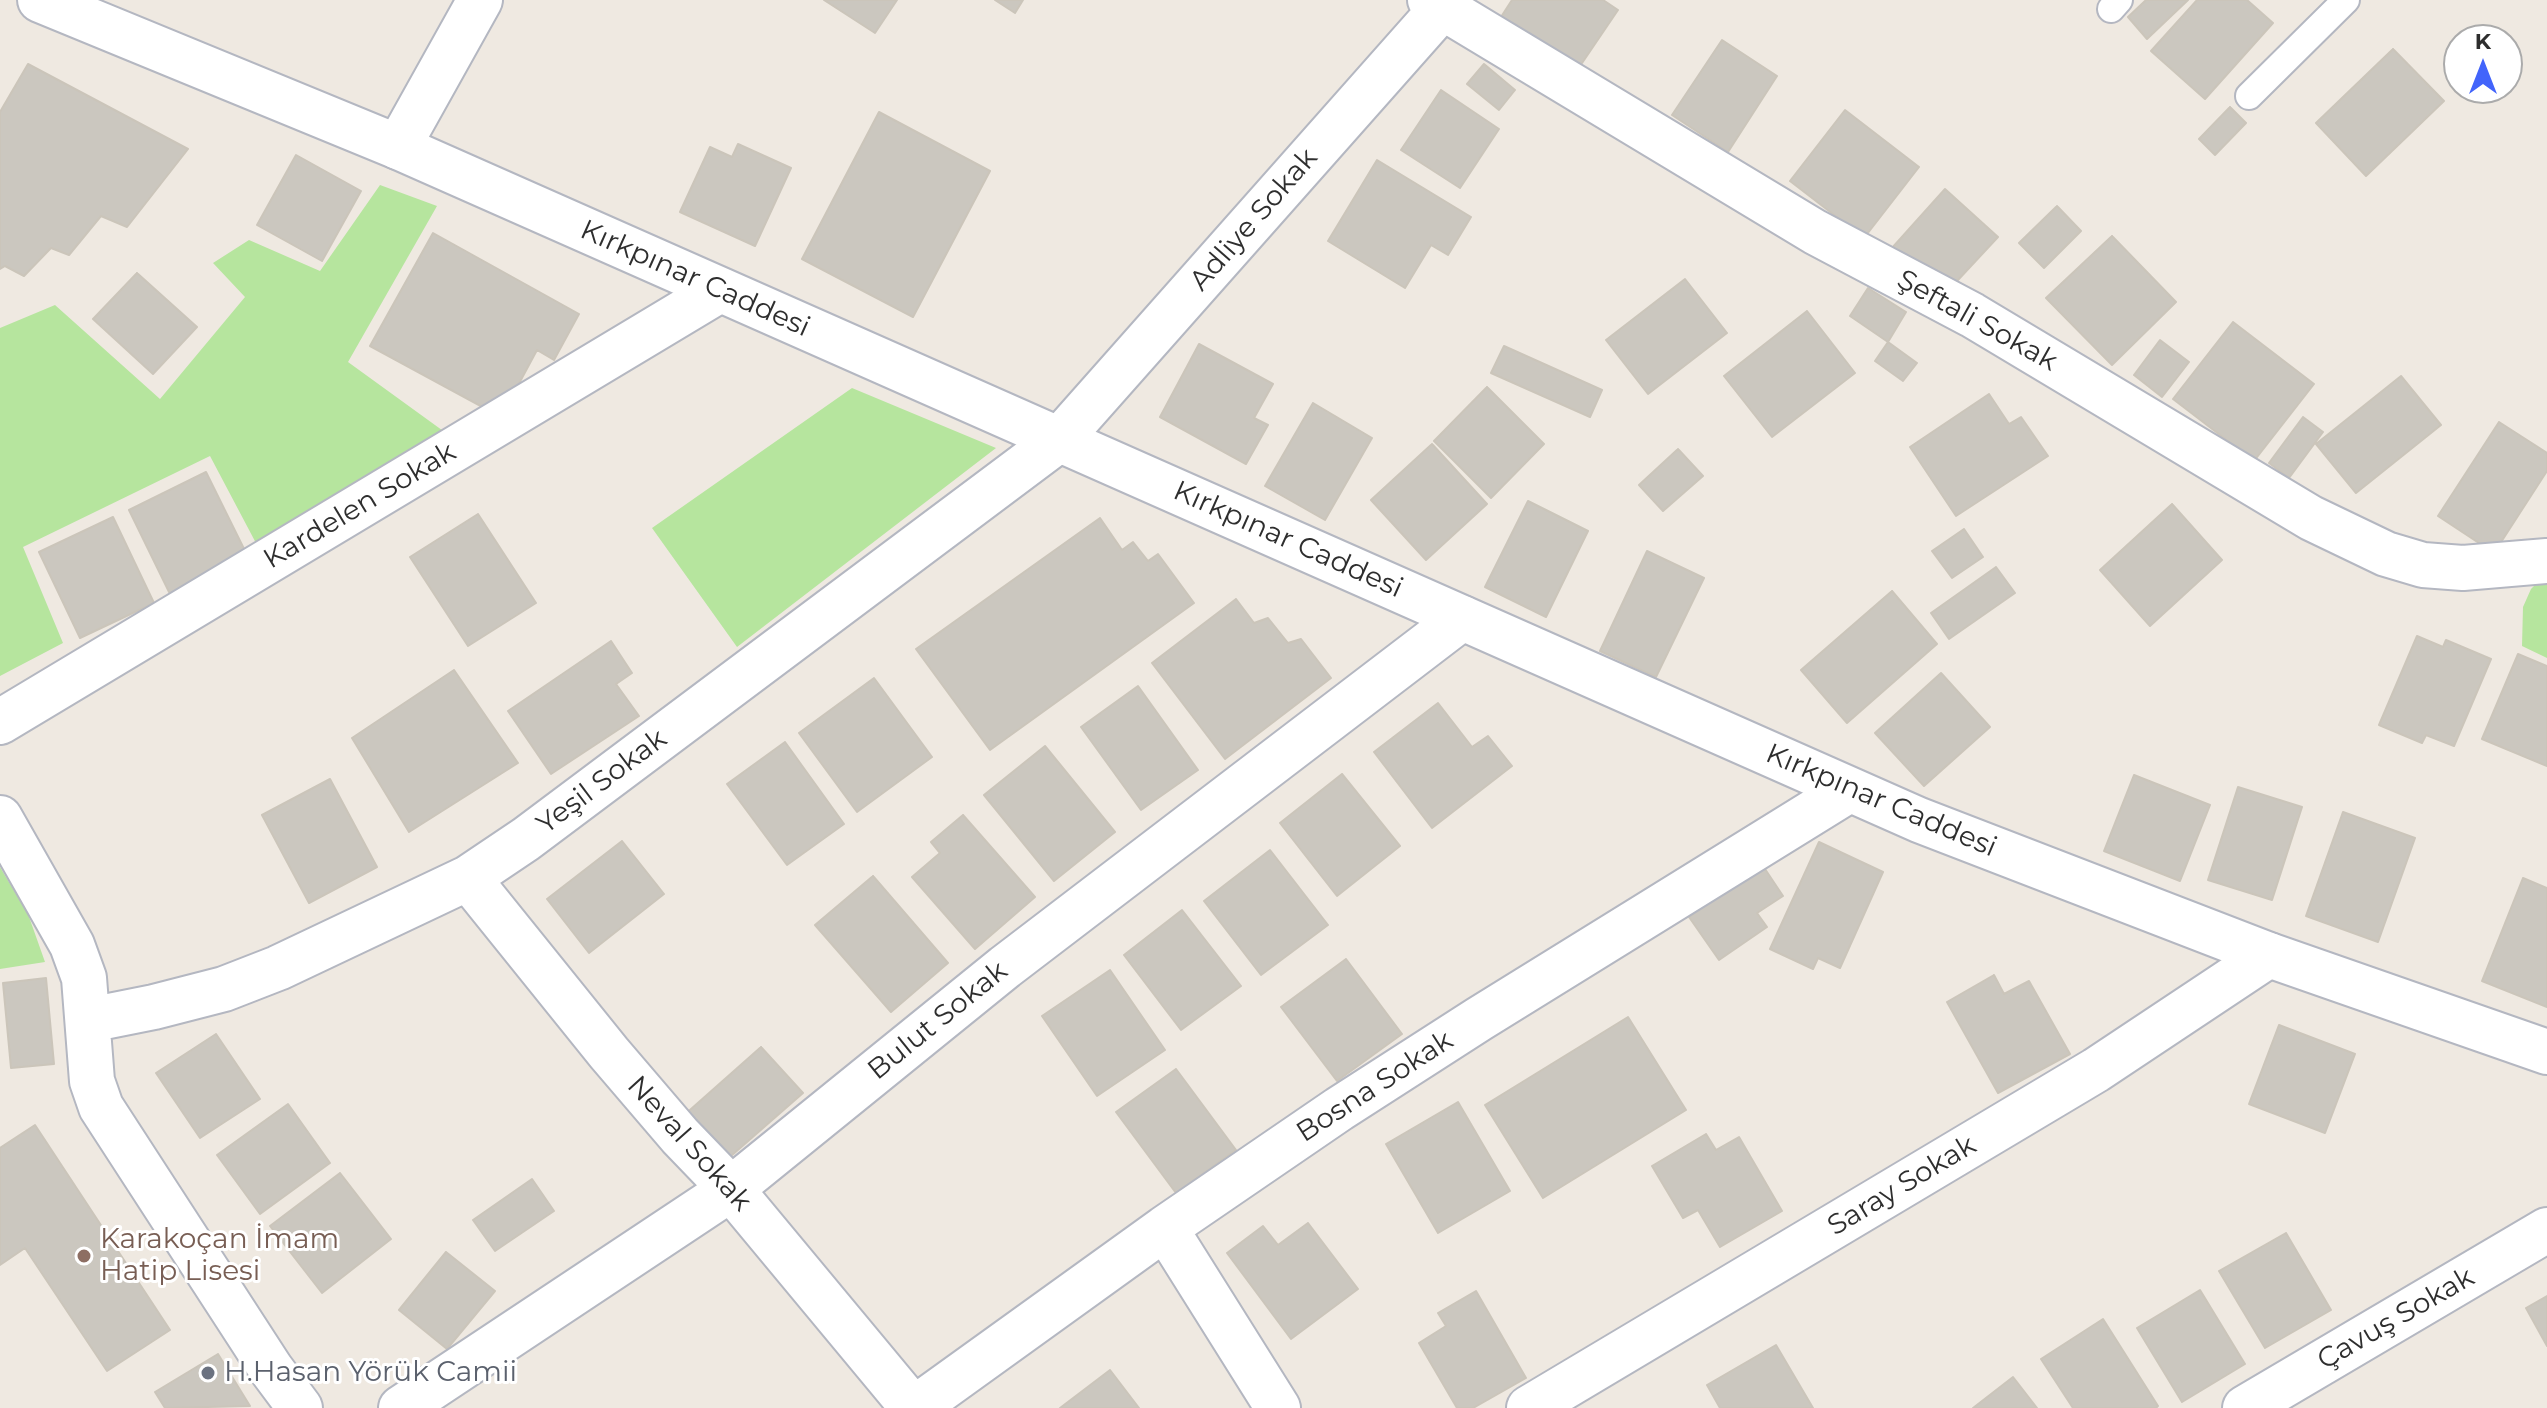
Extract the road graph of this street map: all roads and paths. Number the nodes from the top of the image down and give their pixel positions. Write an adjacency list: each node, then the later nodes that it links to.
1 (40, 0): 6 (street, Kırkpınar Caddesi)
2 (480, 0): 6 (street)
3 (2346, 0): 5 (lane)
4 (1440, 2): 8 (street, Adliye Sokak); 9 (street, Şeftali Sokak)
5 (2249, 96)
6 (398, 147): 7 (street, Kırkpınar Caddesi)
7 (720, 290): 8 (street, Kırkpınar Caddesi); 11 (street, Kardelen Sokak)
8 (1060, 439): 10 (street, Kırkpınar Caddesi); 14 (street, Yeşil Sokak)
9 (2547, 561)
10 (1462, 618): 12 (street, Kırkpınar Caddesi); 18 (street, Bulut Sokak)
11 (0, 722)
12 (1849, 790): 15 (street, Kırkpınar Caddesi); 19 (street, Bosna Sokak)
13 (0, 818): 16 (street)
14 (468, 878): 16 (street, Yeşil Sokak); 18 (street, Neval Sokak)
15 (2269, 955): 17 (street, Kırkpınar Caddesi); 25 (street, Saray Sokak)
16 (89, 1020): 21 (street)
17 (2547, 1052)
18 (731, 1189): 22 (street, Bulut Sokak); 23 (street, Neval Sokak)
19 (1165, 1228): 23 (street, Bosna Sokak); 24 (street)
20 (2547, 1230): 26 (street, Çavuş Sokak)
21 (299, 1408)
22 (401, 1408)
23 (914, 1408)
24 (1278, 1408)
25 (1529, 1408)
26 (2245, 1408)

